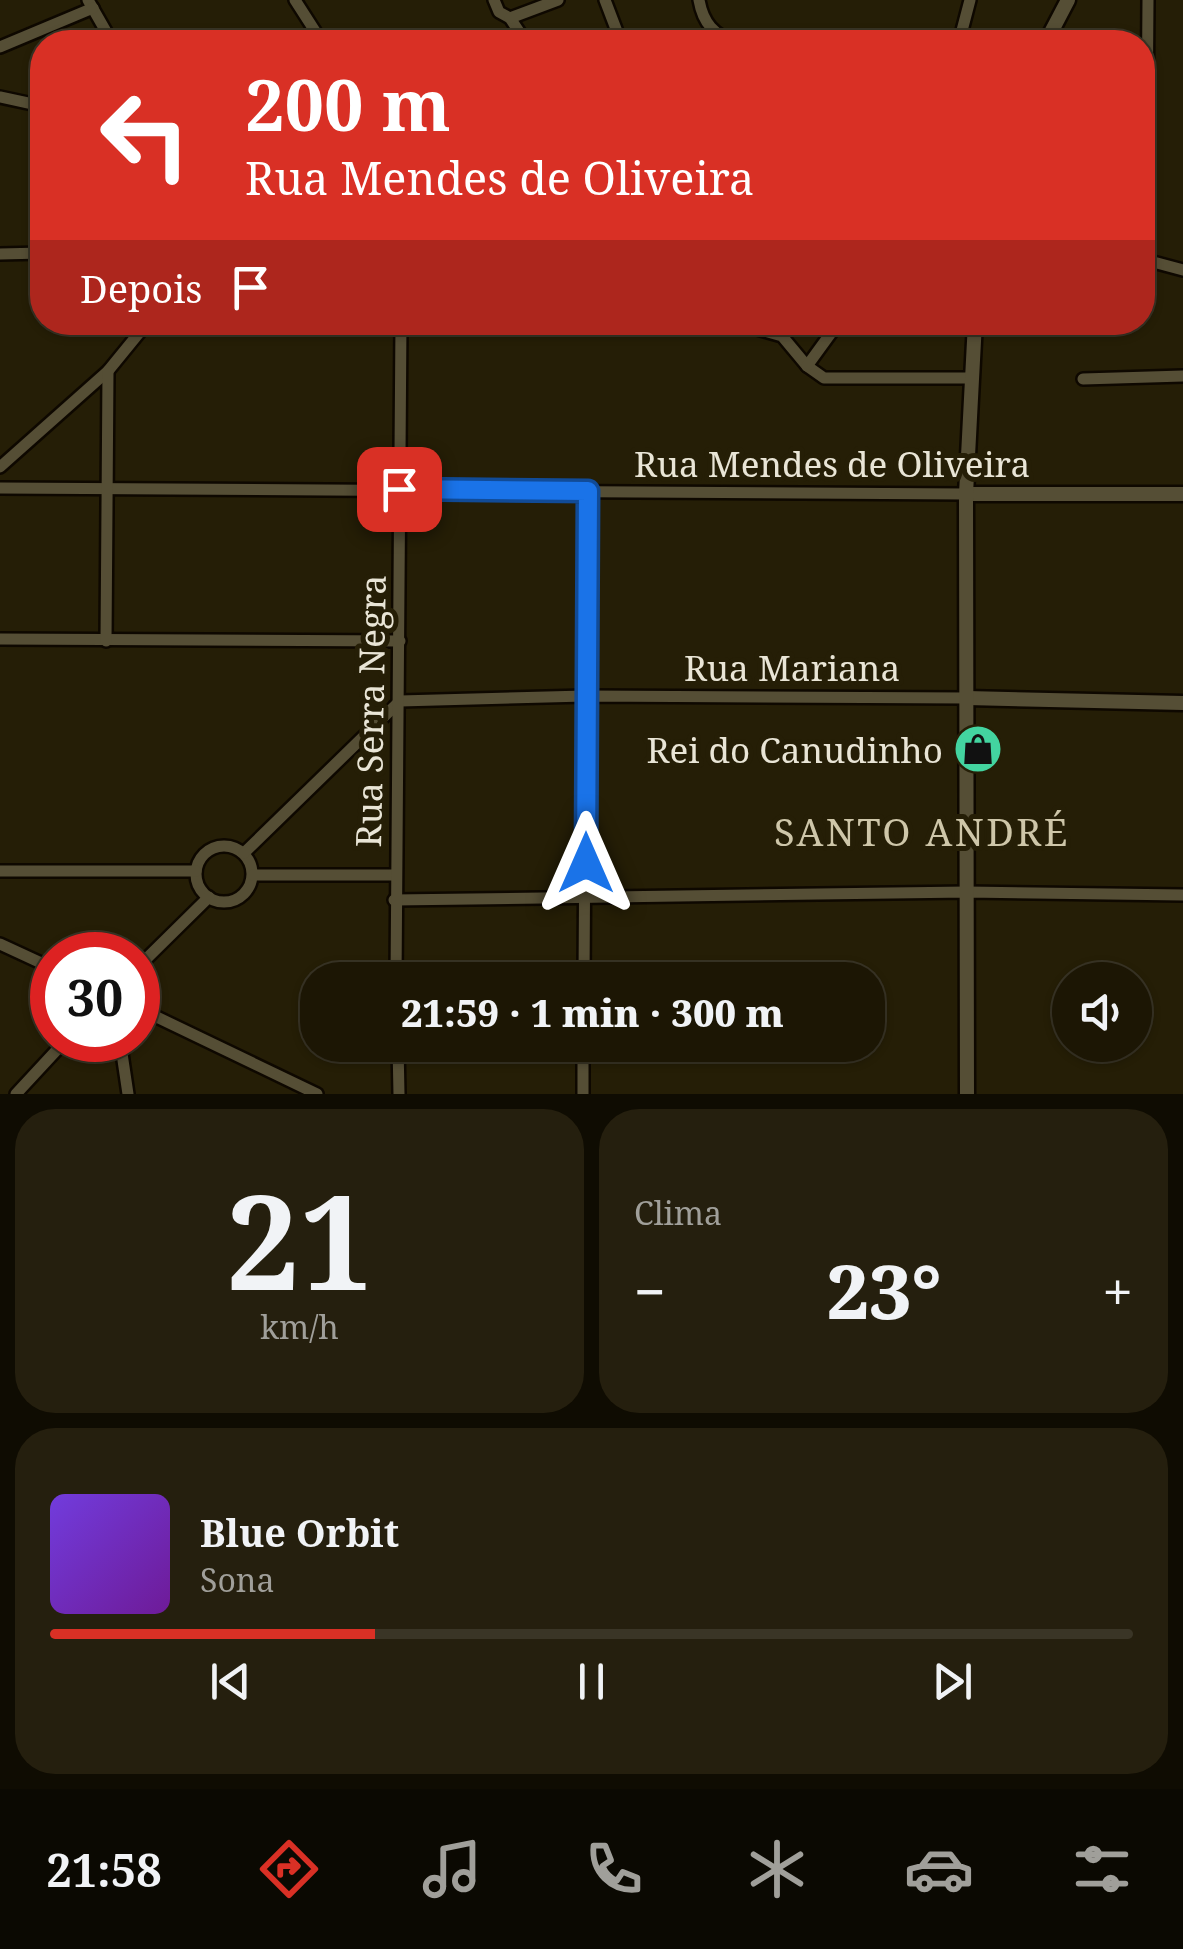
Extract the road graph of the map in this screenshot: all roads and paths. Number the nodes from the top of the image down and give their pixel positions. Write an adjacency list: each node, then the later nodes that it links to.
1 (294, 0): 13 (street)
2 (494, 0): 10 (street)
3 (558, 0): 10 (street)
4 (605, 0): 15 (street)
5 (699, 0): 16 (street)
6 (970, 0): 17 (street)
7 (1068, 0): 18 (street)
8 (1148, 0): 19 (street)
9 (90, 4): 11 (street); 12 (street)
10 (510, 18): 14 (street)
11 (36, 30)
12 (105, 30)
13 (314, 30)
14 (518, 30)
15 (616, 30)
16 (715, 30)
17 (961, 30)
18 (1052, 30)
19 (1148, 30)
20 (30, 33): 21 (street)
21 (0, 47)
22 (0, 97): 23 (street)
23 (30, 103)
24 (30, 253): 25 (street)
25 (0, 254)
26 (1155, 263): 27 (street)
27 (1183, 270)
28 (137, 335): 34 (street)
29 (401, 335): 40 (street, Rua Serra Negra)
30 (778, 335): 33 (street)
31 (831, 335): 33 (street)
32 (975, 335): 36 (street)
33 (808, 366): 36 (street)
34 (108, 370): 38 (street); 41 (street)
35 (1183, 376): 37 (street)
36 (972, 378): 43 (street)
37 (1083, 379)
38 (0, 468)
39 (0, 488): 41 (street, Rua Mendes de Oliveira)
40 (399, 489): 41 (street, Rua Mendes de Oliveira); 42 (street, Rua Mendes de Oliveira); 47 (street, Rua Serra Negra)
41 (108, 491): 46 (street)
42 (588, 491): 43 (street, Rua Mendes de Oliveira); 48 (street)
43 (966, 494): 44 (street, Rua Mendes de Oliveira); 49 (street)
44 (1183, 494)
45 (0, 639): 46 (street)
46 (106, 641): 47 (street)
47 (400, 641): 50 (street, Rua Serra Negra)
48 (585, 696): 49 (street, Rua Mariana); 50 (street, Rua Mariana); 59 (street)
49 (966, 698): 51 (street, Rua Mariana); 57 (street)
50 (400, 701): 52 (street); 55 (street, Rua Serra Negra)
51 (1183, 703)
52 (244, 853): 54 (street); 56 (street)
53 (0, 871): 54 (street)
54 (196, 871): 60 (street)
55 (395, 875): 56 (street); 61 (street, Rua Serra Negra)
56 (253, 876): 60 (street)
57 (967, 892): 58 (street); 59 (street); 77 (street)
58 (1183, 895)
59 (586, 896): 61 (street); 66 (street)
60 (208, 898): 63 (street)
61 (394, 900): 65 (street, Rua Serra Negra)
62 (0, 944): 64 (street)
63 (160, 945)
64 (30, 958)
65 (396, 962)
66 (584, 962)
67 (160, 1019): 74 (street)
68 (46, 1062): 72 (street)
69 (123, 1062): 73 (street)
70 (398, 1062): 75 (street)
71 (583, 1062): 76 (street)
72 (16, 1094)
73 (128, 1094)
74 (318, 1094)
75 (399, 1094)
76 (582, 1094)
77 (967, 1094)

